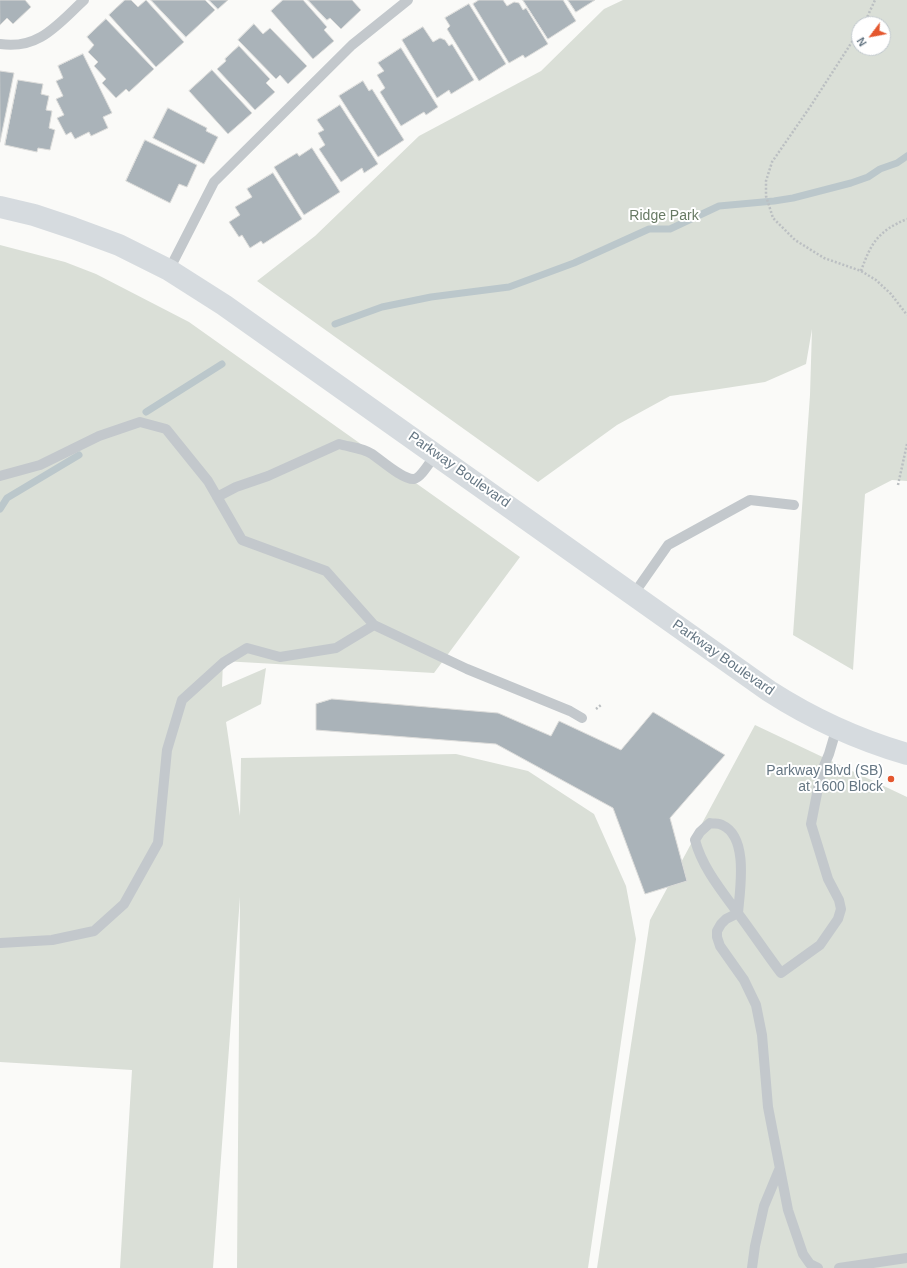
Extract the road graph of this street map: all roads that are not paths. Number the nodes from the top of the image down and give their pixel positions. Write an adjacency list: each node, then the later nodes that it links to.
1 (84, 0): 3 (lane)
2 (408, 0): 5 (lane)
3 (0, 44)
4 (0, 207): 5 (street, Parkway Boulevard)
5 (169, 270): 6 (street, Parkway Boulevard)
6 (436, 454): 8 (lane); 10 (street, Parkway Boulevard)
7 (0, 476): 8 (lane)
8 (217, 497): 11 (lane)
9 (794, 505): 10 (lane)
10 (633, 595): 13 (street, Parkway Boulevard)
11 (374, 625): 12 (lane); 16 (lane)
12 (582, 718)
13 (838, 728): 14 (street, Parkway Boulevard); 15 (lane)
14 (907, 754)
15 (738, 913): 15 (lane); 17 (lane)
16 (0, 943)
17 (779, 1170): 19 (lane); 20 (lane)
18 (907, 1258): 21 (lane)
19 (752, 1268)
20 (818, 1268)
21 (839, 1268)

